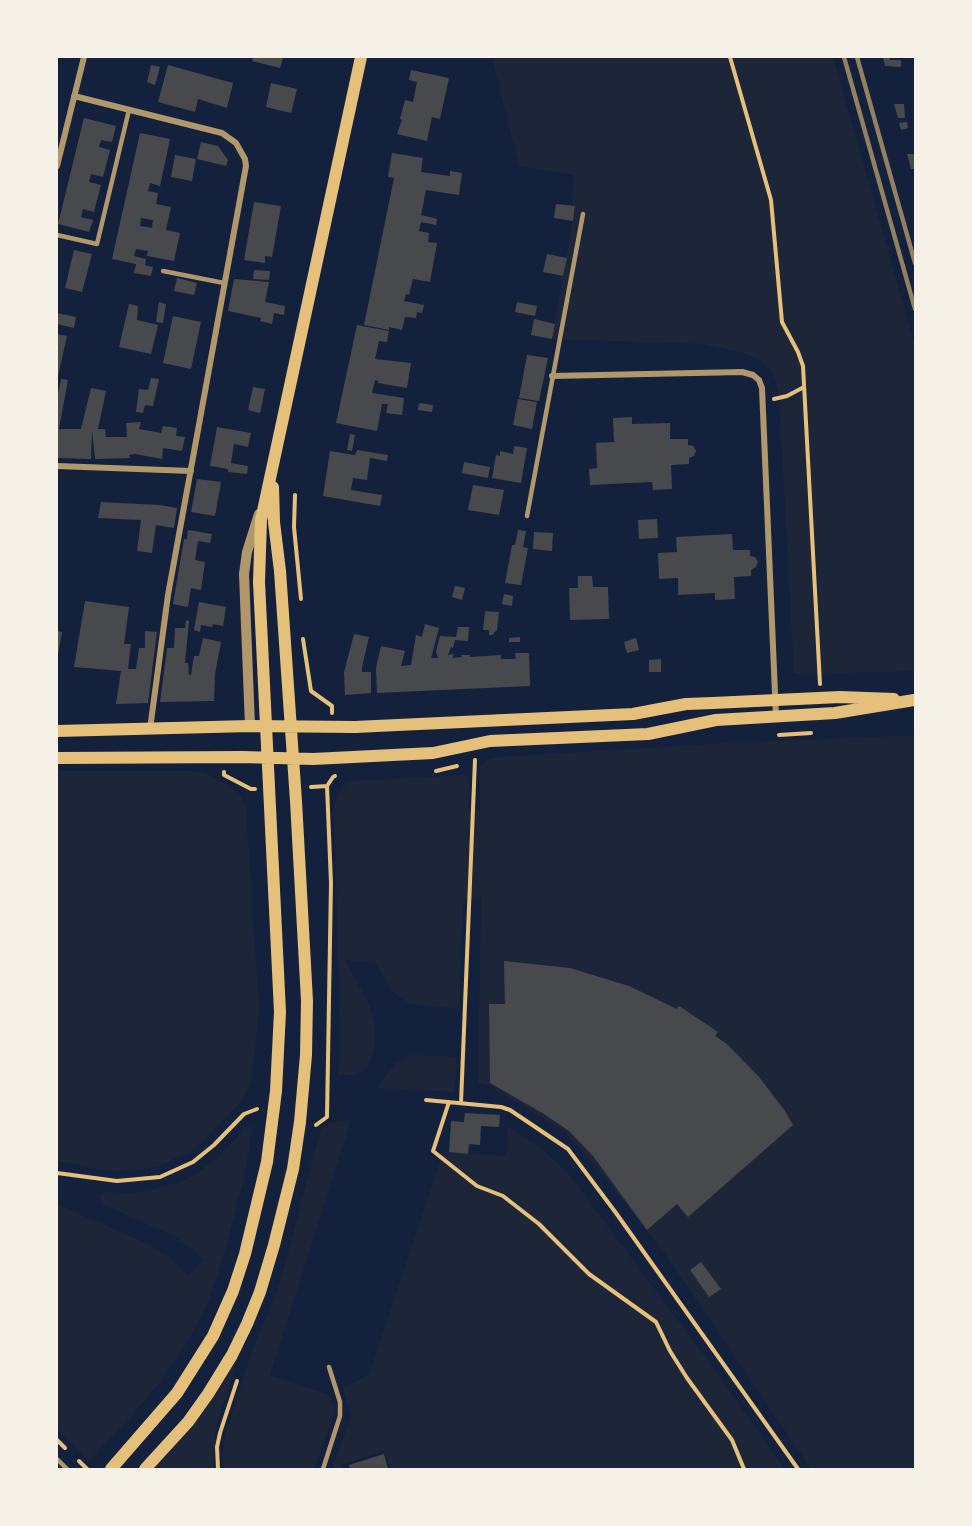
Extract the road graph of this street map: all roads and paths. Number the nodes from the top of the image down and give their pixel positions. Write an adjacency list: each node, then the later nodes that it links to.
1 (84, 57): 4 (street)
2 (361, 57): 15 (main road)
3 (730, 57): 12 (path)
4 (74, 96): 5 (street); 6 (street)
5 (129, 110): 8 (lane); 10 (street)
6 (57, 166)
7 (583, 214): 11 (lane)
8 (57, 235)
9 (163, 272): 10 (lane)
10 (224, 283): 16 (street)
11 (552, 376): 13 (street); 19 (lane)
12 (804, 387): 13 (path); 22 (path)
13 (763, 400): 23 (street)
14 (57, 466): 16 (street)
15 (274, 468): 18 (main road); 30 (main road)
16 (191, 471): 31 (street)
17 (295, 495): 20 (path)
18 (264, 500): 28 (street); 29 (main road)
19 (527, 516)
20 (301, 609)
21 (302, 634): 25 (path)
22 (820, 698): 23 (main road); 24 (main road)
23 (776, 700): 27 (street); 30 (main road)
24 (915, 700): 26 (main road)
25 (332, 706)
26 (821, 714): 27 (main road); 33 (path)
27 (776, 717): 34 (main road)
28 (250, 726): 29 (main road); 31 (main road)
29 (265, 726): 30 (main road); 35 (main road)
30 (290, 727): 38 (main road)
31 (150, 729): 32 (main road)
32 (57, 731)
33 (776, 735)
34 (479, 749): 37 (path); 37 (path); 38 (main road)
35 (267, 757): 36 (main road); 38 (main road); 56 (main road)
36 (57, 758)
37 (475, 758): 39 (path); 49 (path)
38 (293, 759): 57 (main road)
39 (468, 761)
40 (460, 765): 41 (path)
41 (426, 772)
42 (224, 775): 44 (path)
43 (345, 776): 45 (path)
44 (252, 800)
45 (328, 1095)
46 (258, 1100): 50 (path)
47 (426, 1100): 48 (path)
48 (449, 1102): 49 (path); 59 (path)
49 (461, 1103): 60 (path)
50 (258, 1109): 51 (path); 52 (path)
51 (257, 1119)
52 (57, 1173)
53 (329, 1367): 58 (lane)
54 (57, 1459): 55 (lane)
55 (67, 1469)
56 (111, 1469)
57 (145, 1469)
58 (323, 1469)
59 (744, 1469)
60 (798, 1469)

